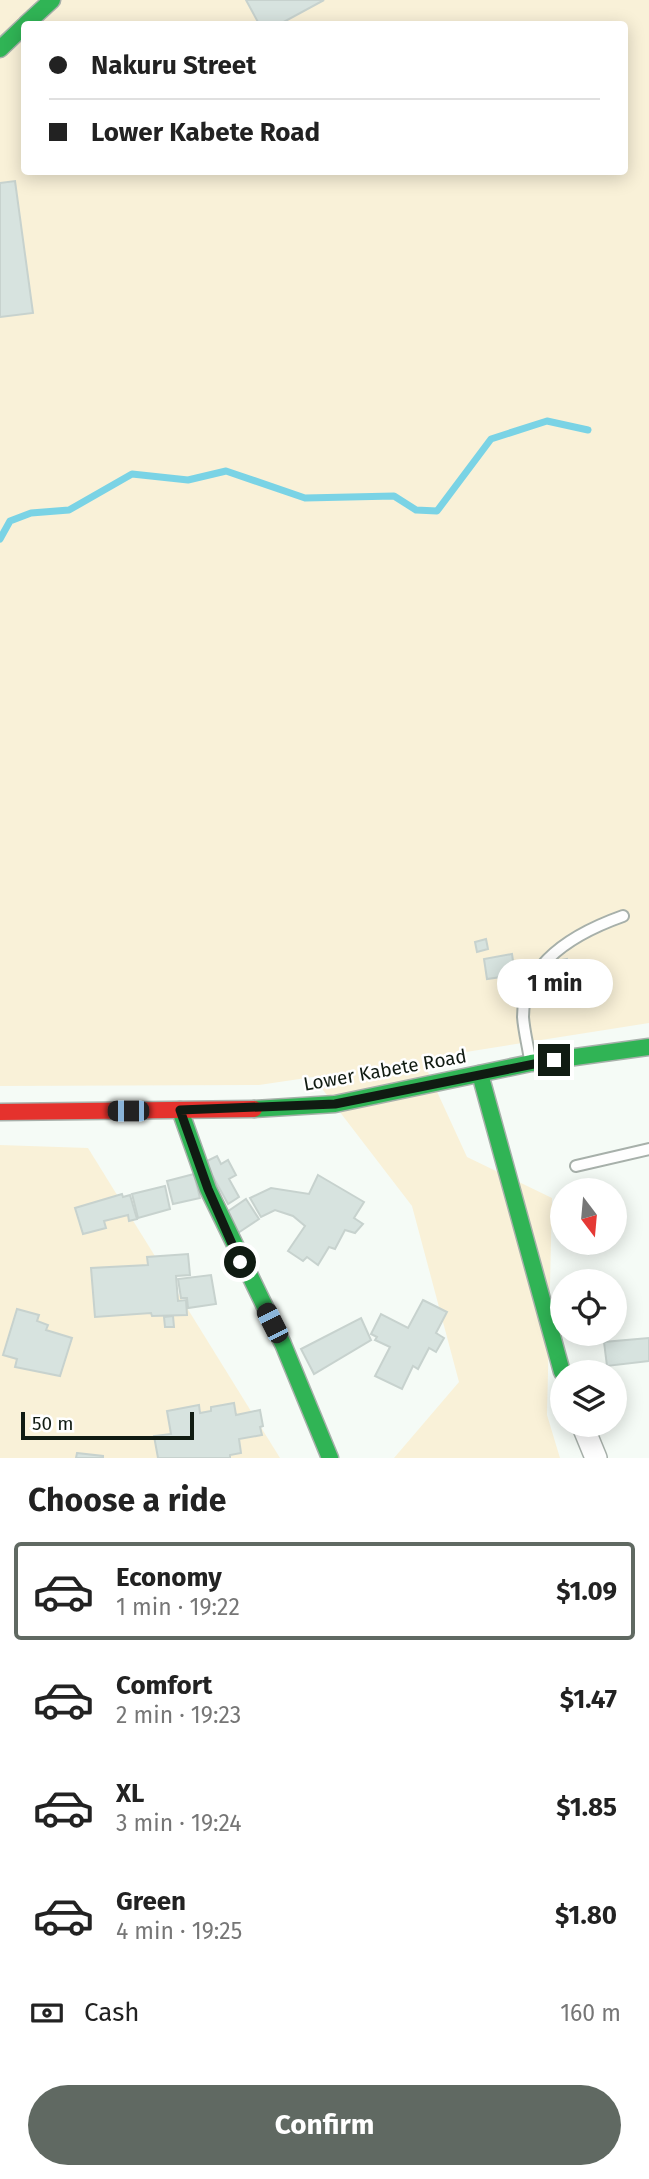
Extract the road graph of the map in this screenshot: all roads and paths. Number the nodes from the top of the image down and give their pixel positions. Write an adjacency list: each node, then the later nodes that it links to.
1 (52, 0): 2 (street)
2 (29, 21)
3 (21, 29): 4 (street)
4 (0, 49)
5 (623, 916): 7 (lane)
6 (649, 1047): 7 (street, Lower Kabete Road)
7 (531, 1063): 8 (street, Lower Kabete Road)
8 (480, 1074): 9 (street, Lower Kabete Road); 13 (street)
9 (180, 1110): 10 (street, Lower Kabete Road); 15 (street)
10 (0, 1112)
11 (649, 1149): 12 (lane)
12 (576, 1166)
13 (559, 1360)
14 (587, 1437): 16 (street)
15 (330, 1458)
16 (596, 1458)

